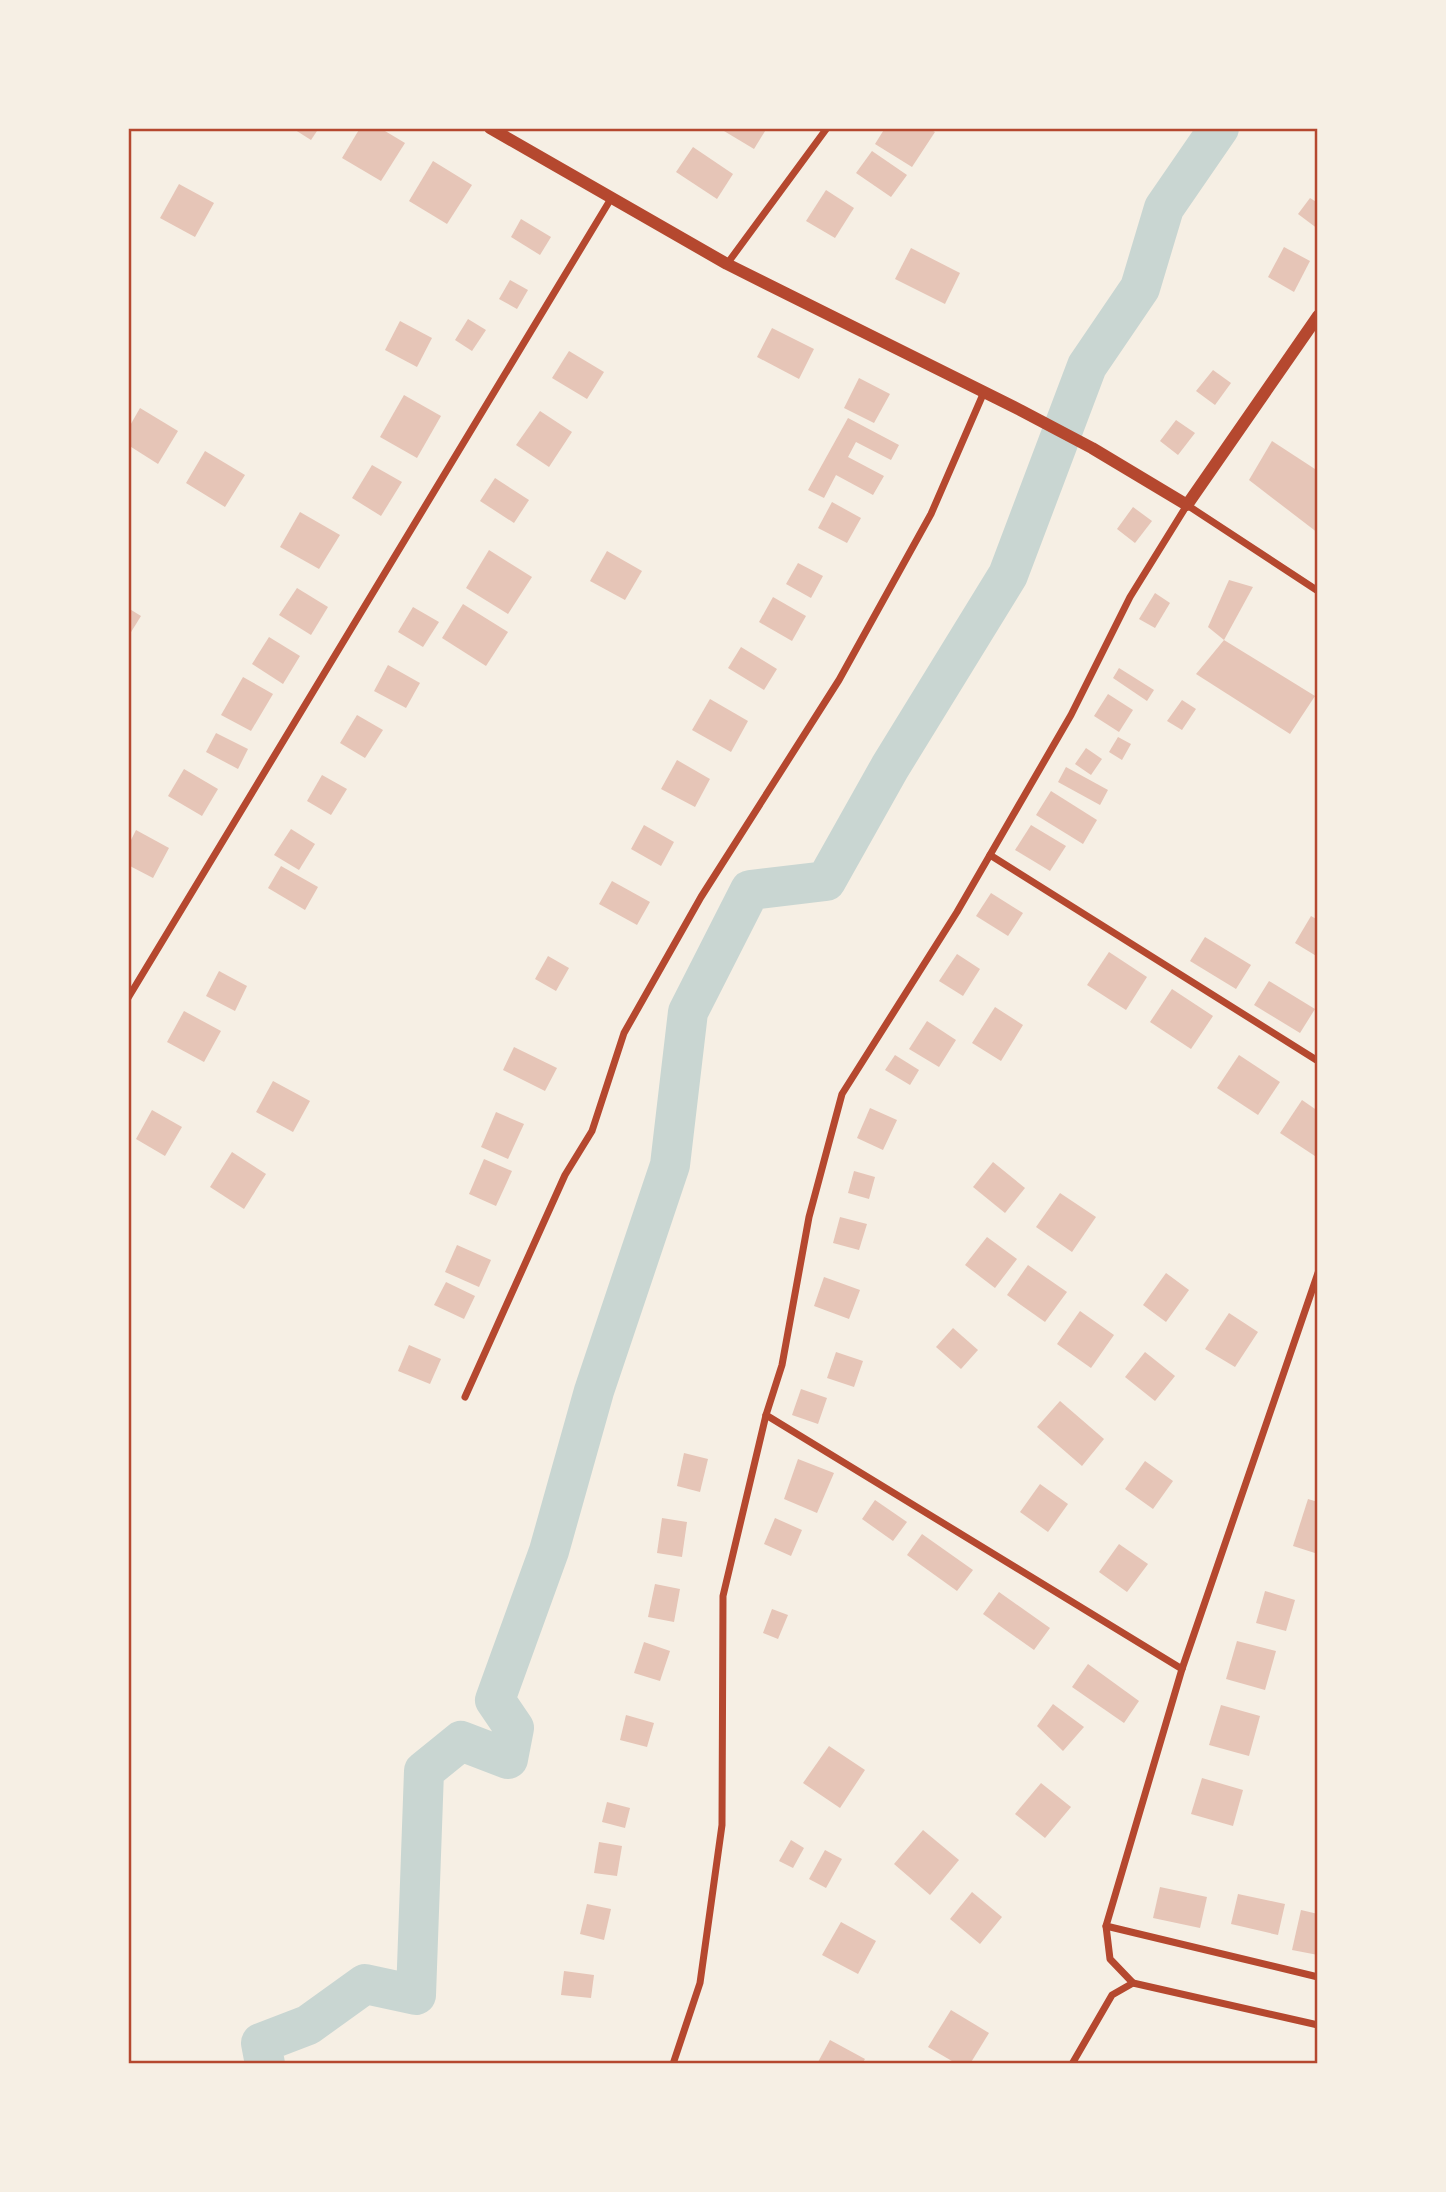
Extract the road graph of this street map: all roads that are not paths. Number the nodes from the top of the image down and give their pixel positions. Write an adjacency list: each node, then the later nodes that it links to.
1 (490, 128): 3 (street)
2 (827, 128): 4 (street)
3 (612, 197): 4 (street); 10 (street)
4 (727, 264): 6 (street)
5 (1318, 316): 7 (street)
6 (984, 392): 7 (street); 13 (street)
7 (1187, 505): 8 (street); 9 (street)
8 (1318, 591)
9 (990, 855): 11 (street); 14 (street)
10 (128, 998)
11 (1318, 1061)
12 (1318, 1273): 15 (street)
13 (465, 1397)
14 (766, 1415): 15 (street); 20 (street)
15 (1182, 1669): 16 (street)
16 (1107, 1926): 17 (street); 18 (street)
17 (1318, 1977)
18 (1133, 1983): 19 (street); 21 (street)
19 (1318, 2025)
20 (673, 2064)
21 (1072, 2064)

